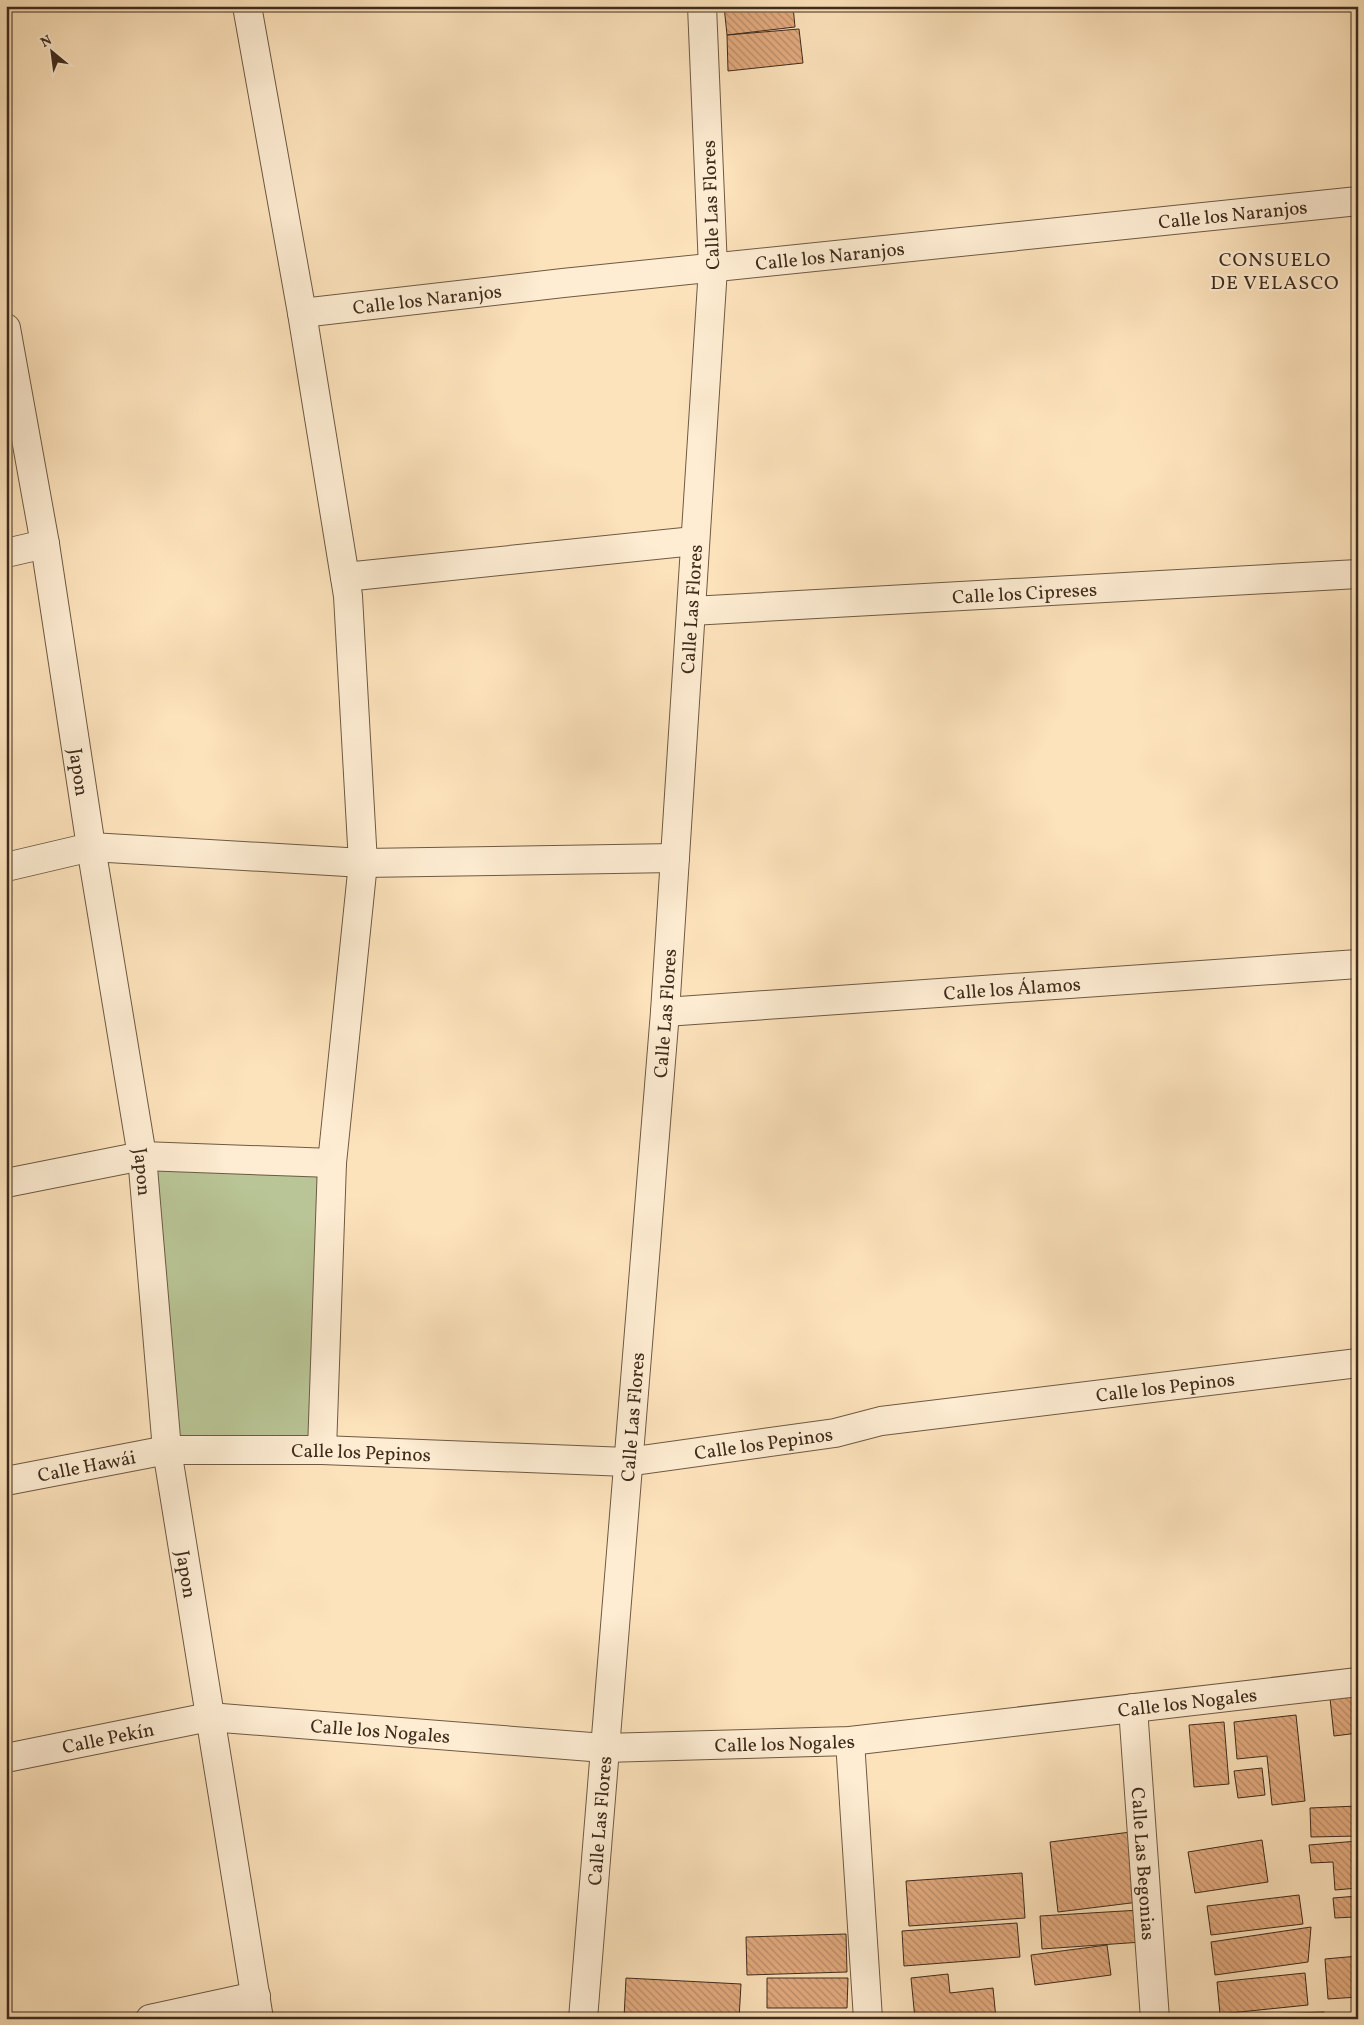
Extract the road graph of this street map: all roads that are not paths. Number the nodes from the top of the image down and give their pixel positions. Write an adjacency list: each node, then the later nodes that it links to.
1 (246, 6): 5 (street)
2 (702, 6): 4 (street, Calle Las Flores)
3 (1358, 201): 4 (street, Calle los Naranjos)
4 (713, 268): 5 (street, Calle los Naranjos); 7 (street, Calle Las Flores)
5 (302, 313): 11 (street)
6 (6, 328): 8 (street, Japon)
7 (694, 541): 11 (street); 12 (street, Calle Las Flores)
8 (45, 544): 9 (street); 13 (street, Japon)
9 (6, 553)
10 (1358, 574): 12 (street, Calle los Cipreses)
11 (345, 577): 15 (street)
12 (691, 610): 14 (street, Calle Las Flores)
13 (91, 848): 15 (street); 16 (street); 19 (street, Japon)
14 (674, 858): 15 (street); 18 (street, Calle Las Flores)
15 (363, 863): 20 (street)
16 (6, 867)
17 (1358, 964): 18 (street, Calle los Álamos)
18 (665, 1012): 25 (street, Calle Las Flores)
19 (142, 1156): 20 (street); 21 (street); 23 (street, Japon)
20 (332, 1163): 24 (street)
21 (6, 1183)
22 (1358, 1364): 25 (street, Calle los Pepinos)
23 (167, 1450): 24 (street, Calle los Pepinos); 26 (street, Calle Hawái); 29 (street, Japon)
24 (322, 1450): 25 (street, Calle los Pepinos)
25 (627, 1462): 31 (street, Calle Las Flores)
26 (6, 1481)
27 (1358, 1682): 28 (street, Calle los Nogales)
28 (1133, 1708): 30 (street, Calle los Nogales); 37 (street, Calle Las Begonias)
29 (209, 1717): 31 (street, Calle los Nogales); 32 (street, Calle Pekín); 33 (street, Japon)
30 (850, 1741): 31 (street, Calle los Nogales); 36 (street)
31 (604, 1748): 35 (street, Calle Las Flores)
32 (6, 1758)
33 (257, 2007): 34 (street)
34 (150, 2019)
35 (583, 2019)
36 (868, 2019)
37 (1155, 2019)

